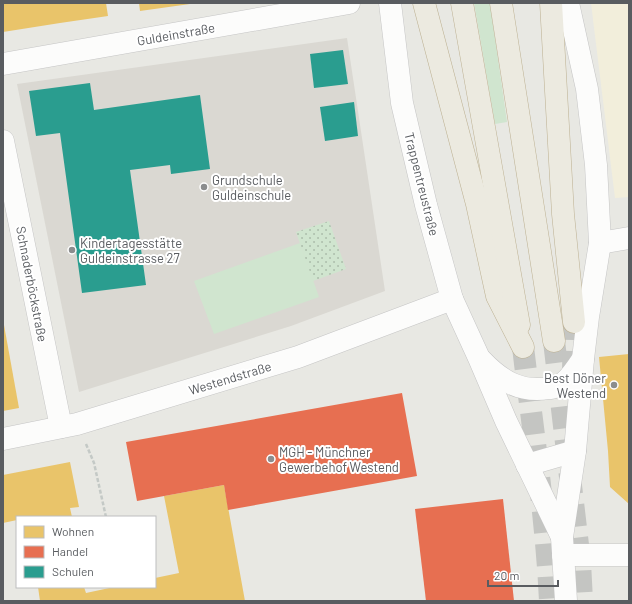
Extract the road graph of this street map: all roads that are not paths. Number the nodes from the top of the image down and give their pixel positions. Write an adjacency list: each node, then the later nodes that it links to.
1 (349, 3): 8 (street, Guldeinstraße)
2 (390, 3): 12 (street, Trappentreustraße)
3 (424, 3): 4 (highway)
4 (462, 3)
5 (501, 3): 14 (highway)
6 (551, 3): 13 (highway)
7 (568, 3): 11 (street, Trappentreustraße)
8 (3, 64)
9 (3, 140): 17 (street, Schnaderböckstraße)
10 (629, 238): 11 (street)
11 (600, 243): 16 (street, Trappentreustraße)
12 (452, 299): 15 (street, Trappentreustraße); 17 (street, Westendstraße)
13 (574, 322)
14 (554, 341)
15 (479, 358): 16 (street, Trappentreustraße); 20 (street, Trappentreustraße)
16 (583, 359): 19 (street, Trappentreustraße)
17 (61, 427): 18 (street, Westendstraße)
18 (3, 439)
19 (575, 451): 20 (street); 21 (street, Trappentreustraße)
20 (527, 465): 21 (street, Trappentreustraße)
21 (562, 546): 22 (street); 23 (street, Trappentreustraße)
22 (629, 555)
23 (566, 601)

